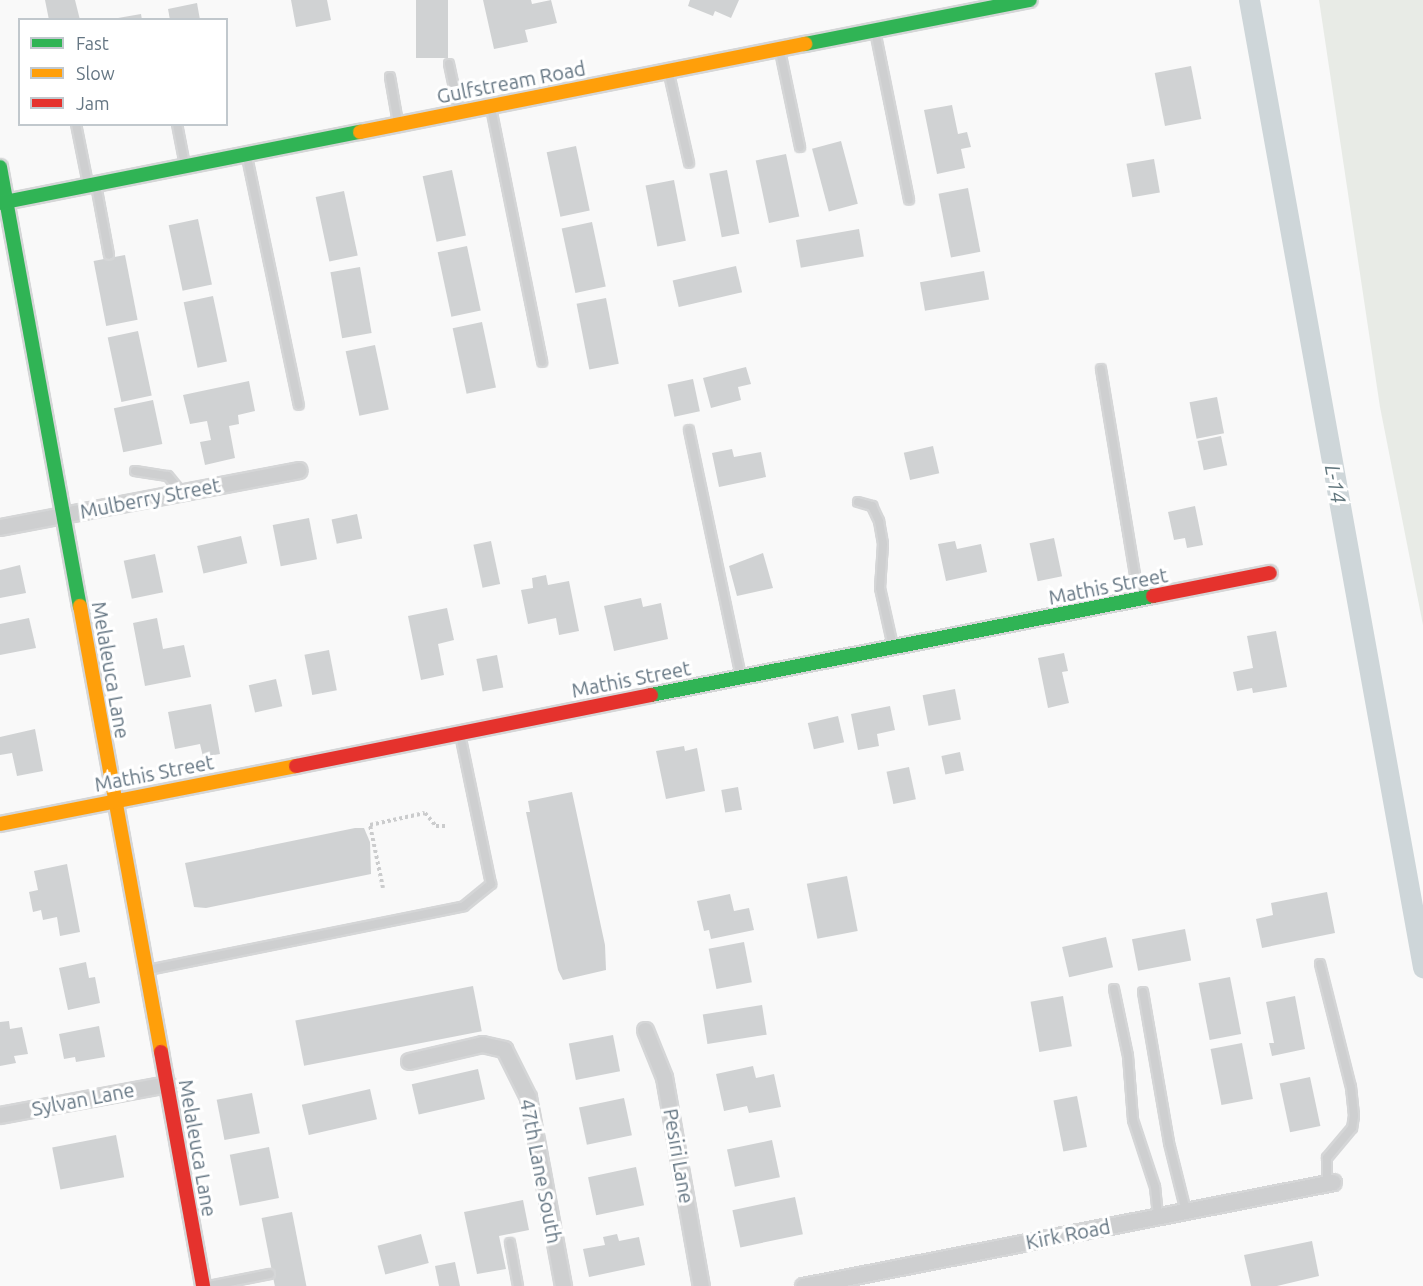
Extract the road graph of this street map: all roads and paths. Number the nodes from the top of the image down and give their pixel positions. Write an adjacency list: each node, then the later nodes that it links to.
1 (1030, 0): 2 (street, Gulfstream Road)
2 (875, 30): 3 (street, Gulfstream Road); 18 (lane)
3 (780, 50): 5 (street, Gulfstream Road); 12 (lane)
4 (449, 64): 8 (lane)
5 (668, 71): 7 (street, Gulfstream Road); 14 (lane)
6 (390, 77): 9 (lane)
7 (491, 106): 8 (street, Gulfstream Road); 21 (lane)
8 (459, 112): 9 (street, Gulfstream Road)
9 (399, 124): 13 (street, Gulfstream Road)
10 (77, 126): 17 (lane)
11 (177, 126): 15 (lane)
12 (800, 147)
13 (247, 154): 15 (street, Gulfstream Road); 23 (lane)
14 (689, 163)
15 (185, 166): 17 (street, Gulfstream Road)
16 (0, 167): 19 (street, Melaleuca Lane)
17 (92, 185): 19 (street, Gulfstream Road); 20 (lane)
18 (909, 200)
19 (3, 202): 29 (street, Melaleuca Lane)
20 (109, 255)
21 (542, 362)
22 (1101, 369): 32 (lane)
23 (300, 405)
24 (689, 429): 34 (lane)
25 (299, 470): 27 (street, Mulberry Street)
26 (135, 471): 27 (lane)
27 (181, 492): 29 (street, Mulberry Street)
28 (858, 502): 33 (lane)
29 (63, 514): 30 (street, Mulberry Street); 36 (street, Melaleuca Lane)
30 (0, 527)
31 (1270, 573): 32 (street, Mathis Street)
32 (1140, 599): 33 (street, Mathis Street)
33 (894, 647): 34 (street, Mathis Street)
34 (741, 677): 35 (street, Mathis Street)
35 (459, 733): 36 (street, Mathis Street); 41 (lane)
36 (115, 801): 37 (street, Mathis Street); 41 (street, Melaleuca Lane)
37 (0, 824)
38 (448, 826): 39 (path)
39 (382, 888)
40 (1320, 964): 48 (lane)
41 (146, 971): 46 (street, Melaleuca Lane)
42 (1114, 988): 50 (lane)
43 (1143, 992): 49 (lane)
44 (645, 1030): 57 (street, Pesiri Lane)
45 (409, 1061): 56 (street, 47th Lane South)
46 (167, 1084): 47 (street, Sylvan Lane); 53 (street, Melaleuca Lane)
47 (0, 1115)
48 (1330, 1182): 49 (street, Kirk Road)
49 (1186, 1211): 50 (street, Kirk Road)
50 (1158, 1216): 58 (street, Kirk Road)
51 (510, 1243): 55 (lane)
52 (270, 1274): 54 (lane)
53 (203, 1286)
54 (209, 1286)
55 (518, 1286)
56 (563, 1286)
57 (701, 1286)
58 (803, 1286)

